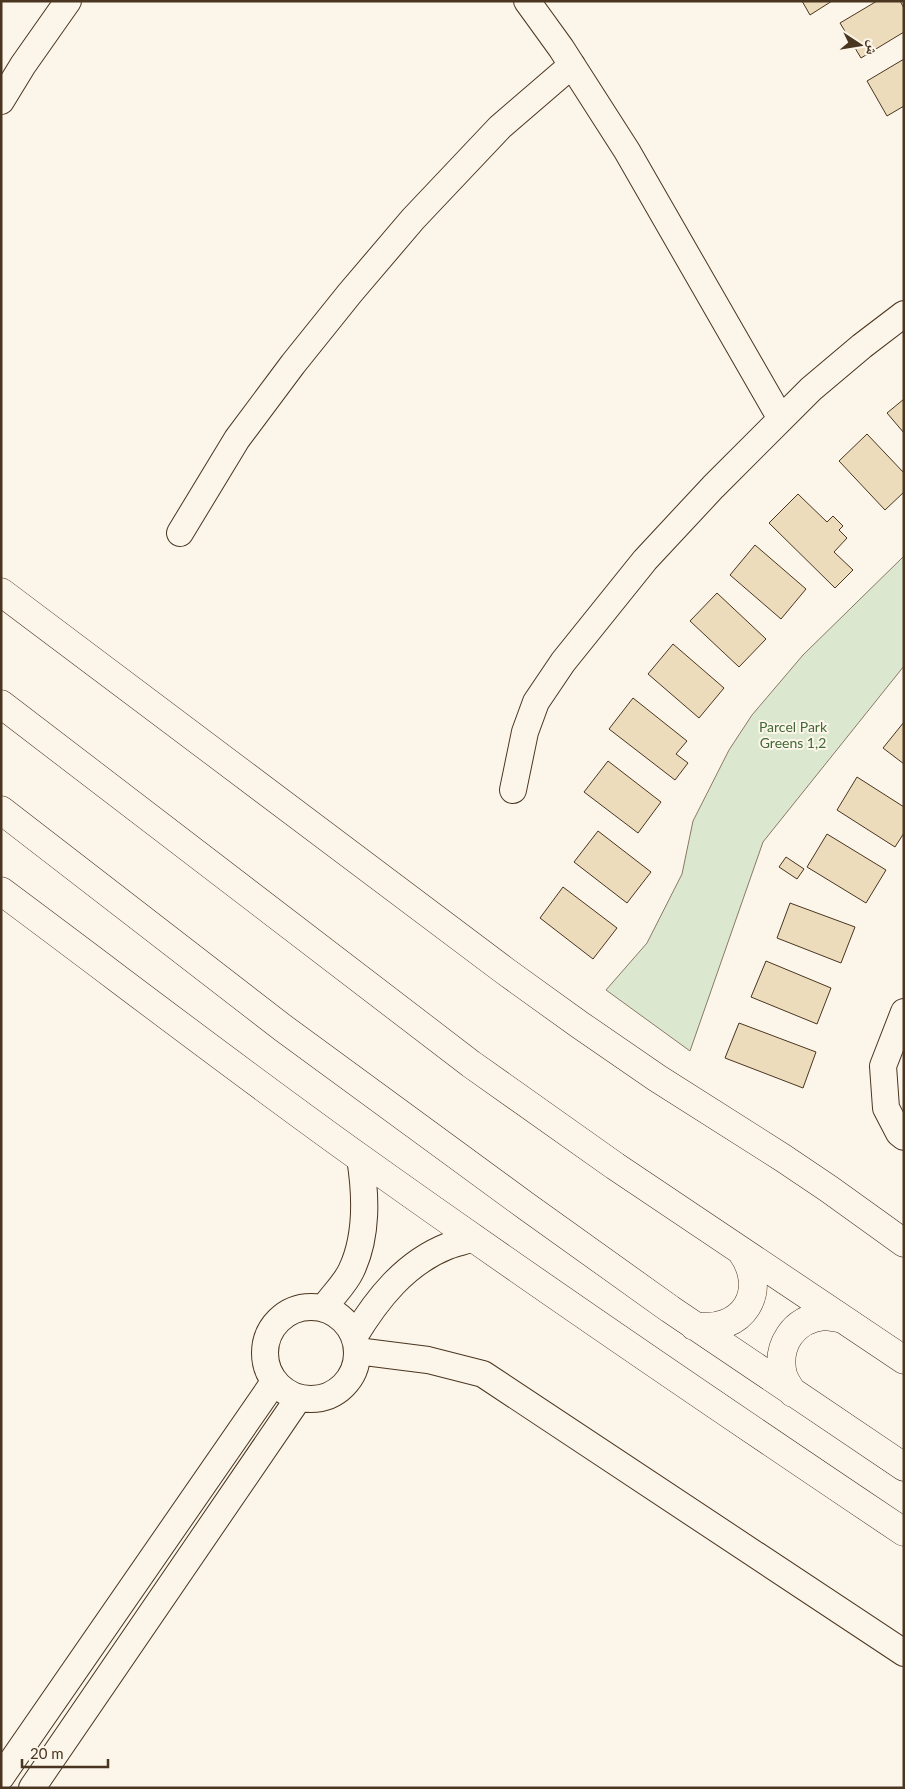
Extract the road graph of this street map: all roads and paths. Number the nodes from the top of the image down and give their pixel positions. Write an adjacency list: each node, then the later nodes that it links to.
1 (68, 1): 4 (street)
2 (527, 1): 3 (street)
3 (572, 65): 6 (street); 7 (street)
4 (1, 102)
5 (904, 314): 6 (street)
6 (781, 419): 10 (street)
7 (180, 533)
8 (1, 592): 17 (main road)
9 (1, 704): 18 (main road)
10 (513, 790)
11 (1, 810): 21 (main road)
12 (1, 891): 15 (main road)
13 (904, 1012): 14 (street)
14 (904, 1137)
15 (360, 1158): 16 (main road); 19 (street)
16 (474, 1238): 22 (street); 28 (main road)
17 (904, 1243)
18 (741, 1251): 20 (main road); 21 (main road)
19 (324, 1308): 22 (street); 24 (street)
20 (843, 1319): 23 (main road); 25 (main road)
21 (694, 1326): 25 (main road)
22 (356, 1344): 26 (street); 29 (street)
23 (904, 1360)
24 (274, 1382): 26 (street); 30 (street)
25 (793, 1393): 27 (main road)
26 (298, 1399): 31 (street)
27 (904, 1468)
28 (904, 1532)
29 (904, 1653)
30 (1, 1777)
31 (32, 1788)

